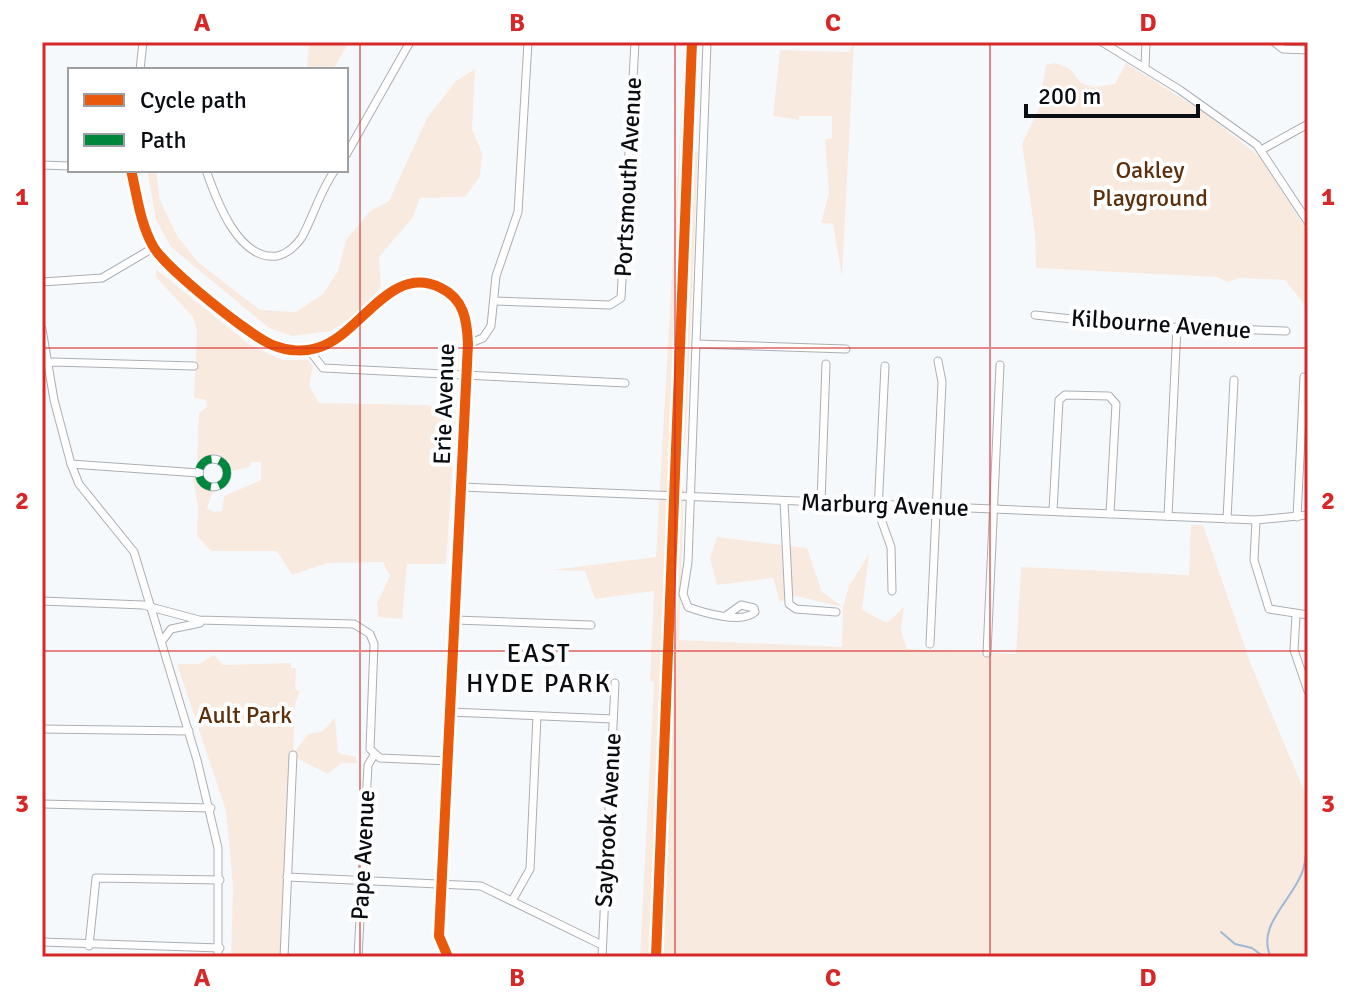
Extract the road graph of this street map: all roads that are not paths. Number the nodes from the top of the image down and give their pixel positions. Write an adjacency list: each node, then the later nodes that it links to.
1 (143, 42): 11 (street)
2 (410, 42): 14 (street)
3 (528, 42): 23 (street)
4 (635, 42): 23 (street, Portsmouth Avenue)
5 (707, 42): 29 (street)
6 (1102, 42): 10 (street)
7 (1146, 42): 10 (street)
8 (1276, 45): 9 (street)
9 (1308, 50)
10 (1145, 67): 13 (street)
11 (140, 68)
12 (1308, 124): 13 (street)
13 (1263, 149): 20 (street)
14 (348, 151)
15 (42, 165): 16 (street)
16 (68, 166)
17 (131, 172): 21 (street)
18 (207, 172): 19 (street)
19 (334, 172)
20 (1308, 222)
21 (153, 248): 22 (street); 31 (street)
22 (42, 282)
23 (494, 301): 28 (street)
24 (1035, 315): 25 (street, Kilbourne Avenue)
25 (1177, 327): 27 (street, Kilbourne Avenue); 54 (street)
26 (42, 329): 33 (street)
27 (1286, 331)
28 (468, 344): 31 (street, Erie Avenue); 38 (street, Erie Avenue)
29 (696, 344): 30 (street); 45 (street)
30 (846, 349)
31 (309, 350): 38 (street)
32 (938, 361): 49 (street)
33 (45, 364): 36 (street); 42 (street)
34 (826, 364): 47 (street)
35 (1000, 365): 50 (street)
36 (194, 366)
37 (885, 366): 48 (street)
38 (467, 377): 41 (street); 44 (street, Erie Avenue)
39 (1304, 377): 55 (street)
40 (1234, 380): 56 (street)
41 (625, 383)
42 (71, 464): 43 (street); 60 (street)
43 (199, 473)
44 (461, 487): 45 (street, Marburg Avenue); 66 (street, Erie Avenue)
45 (685, 497): 46 (street, Marburg Avenue); 62 (street)
46 (784, 501): 47 (street, Marburg Avenue); 61 (street)
47 (821, 502): 48 (street, Marburg Avenue)
48 (878, 505): 49 (street, Marburg Avenue); 58 (street)
49 (936, 508): 50 (street, Marburg Avenue); 69 (street)
50 (994, 510): 51 (street, Marburg Avenue); 70 (street)
51 (1053, 511): 52 (street, Marburg Avenue); 52 (street)
52 (1110, 514): 54 (street, Marburg Avenue)
53 (1308, 515): 55 (street, Marburg Avenue)
54 (1168, 516): 56 (street, Marburg Avenue)
55 (1297, 517): 57 (street, Marburg Avenue)
56 (1227, 519): 57 (street, Marburg Avenue)
57 (1256, 520): 63 (street)
58 (892, 591)
59 (42, 601): 60 (street)
60 (151, 608): 65 (street); 68 (street)
61 (836, 612)
62 (727, 615)
63 (1296, 615): 64 (street); 72 (street)
64 (1308, 615)
65 (214, 620): 68 (street); 78 (street, Pape Avenue)
66 (456, 620): 67 (street); 73 (street, Erie Avenue)
67 (591, 625)
68 (162, 641): 77 (street)
69 (930, 644)
70 (987, 653)
71 (615, 683): 75 (street, Saybrook Avenue)
72 (1308, 691)
73 (450, 712): 74 (street); 80 (street, Erie Avenue)
74 (537, 716): 75 (street); 87 (street)
75 (613, 719): 89 (street, Saybrook Avenue)
76 (42, 729): 77 (street)
77 (189, 731): 82 (street)
78 (372, 752): 80 (street); 85 (street, Pape Avenue)
79 (293, 755): 83 (street)
80 (449, 761): 86 (street, Erie Avenue)
81 (42, 804): 82 (street)
82 (211, 808): 84 (street)
83 (287, 877): 85 (street); 94 (street)
84 (220, 880): 90 (street); 91 (street)
85 (362, 881): 86 (street); 95 (street, Pape Avenue)
86 (441, 884): 87 (street); 92 (street, Erie Avenue)
87 (512, 901): 89 (street)
88 (42, 942): 90 (street)
89 (602, 945): 96 (street, Saybrook Avenue)
90 (89, 946): 91 (street)
91 (220, 948): 93 (street)
92 (443, 955)
93 (218, 957)
94 (284, 957)
95 (358, 957)
96 (602, 957)

